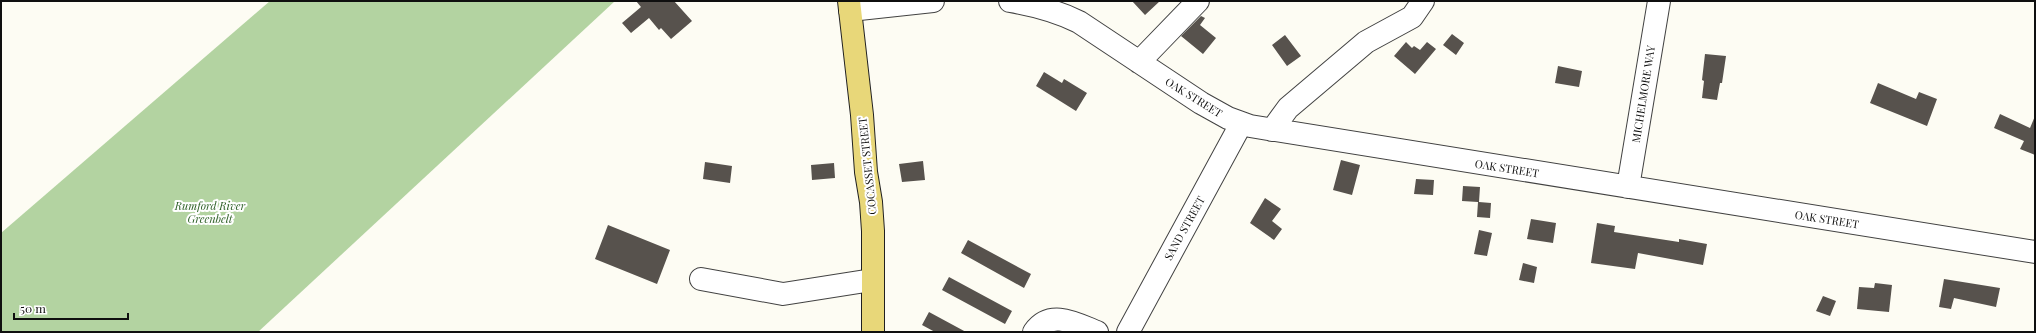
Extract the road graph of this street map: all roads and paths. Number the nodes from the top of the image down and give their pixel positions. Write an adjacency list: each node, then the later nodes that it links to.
1 (933, 1): 6 (street)
2 (1010, 1): 7 (street, OAK STREET)
3 (1198, 1): 8 (street)
4 (1423, 1): 10 (street)
5 (1659, 1): 11 (street, MICHELMORE WAY)
6 (850, 6): 14 (main road, COCASSET STREET)
7 (1065, 7): 8 (street, OAK STREET)
8 (1139, 62): 9 (street, OAK STREET)
9 (1241, 124): 10 (street, OAK STREET); 18 (street, SAND STREET)
10 (1272, 130): 11 (street, OAK STREET)
11 (1628, 187): 12 (street, OAK STREET)
12 (2035, 252)
13 (701, 278): 14 (street)
14 (872, 280): 15 (main road, COCASSET STREET)
15 (873, 332)
16 (1034, 332): 17 (street)
17 (1097, 332)
18 (1128, 332)

